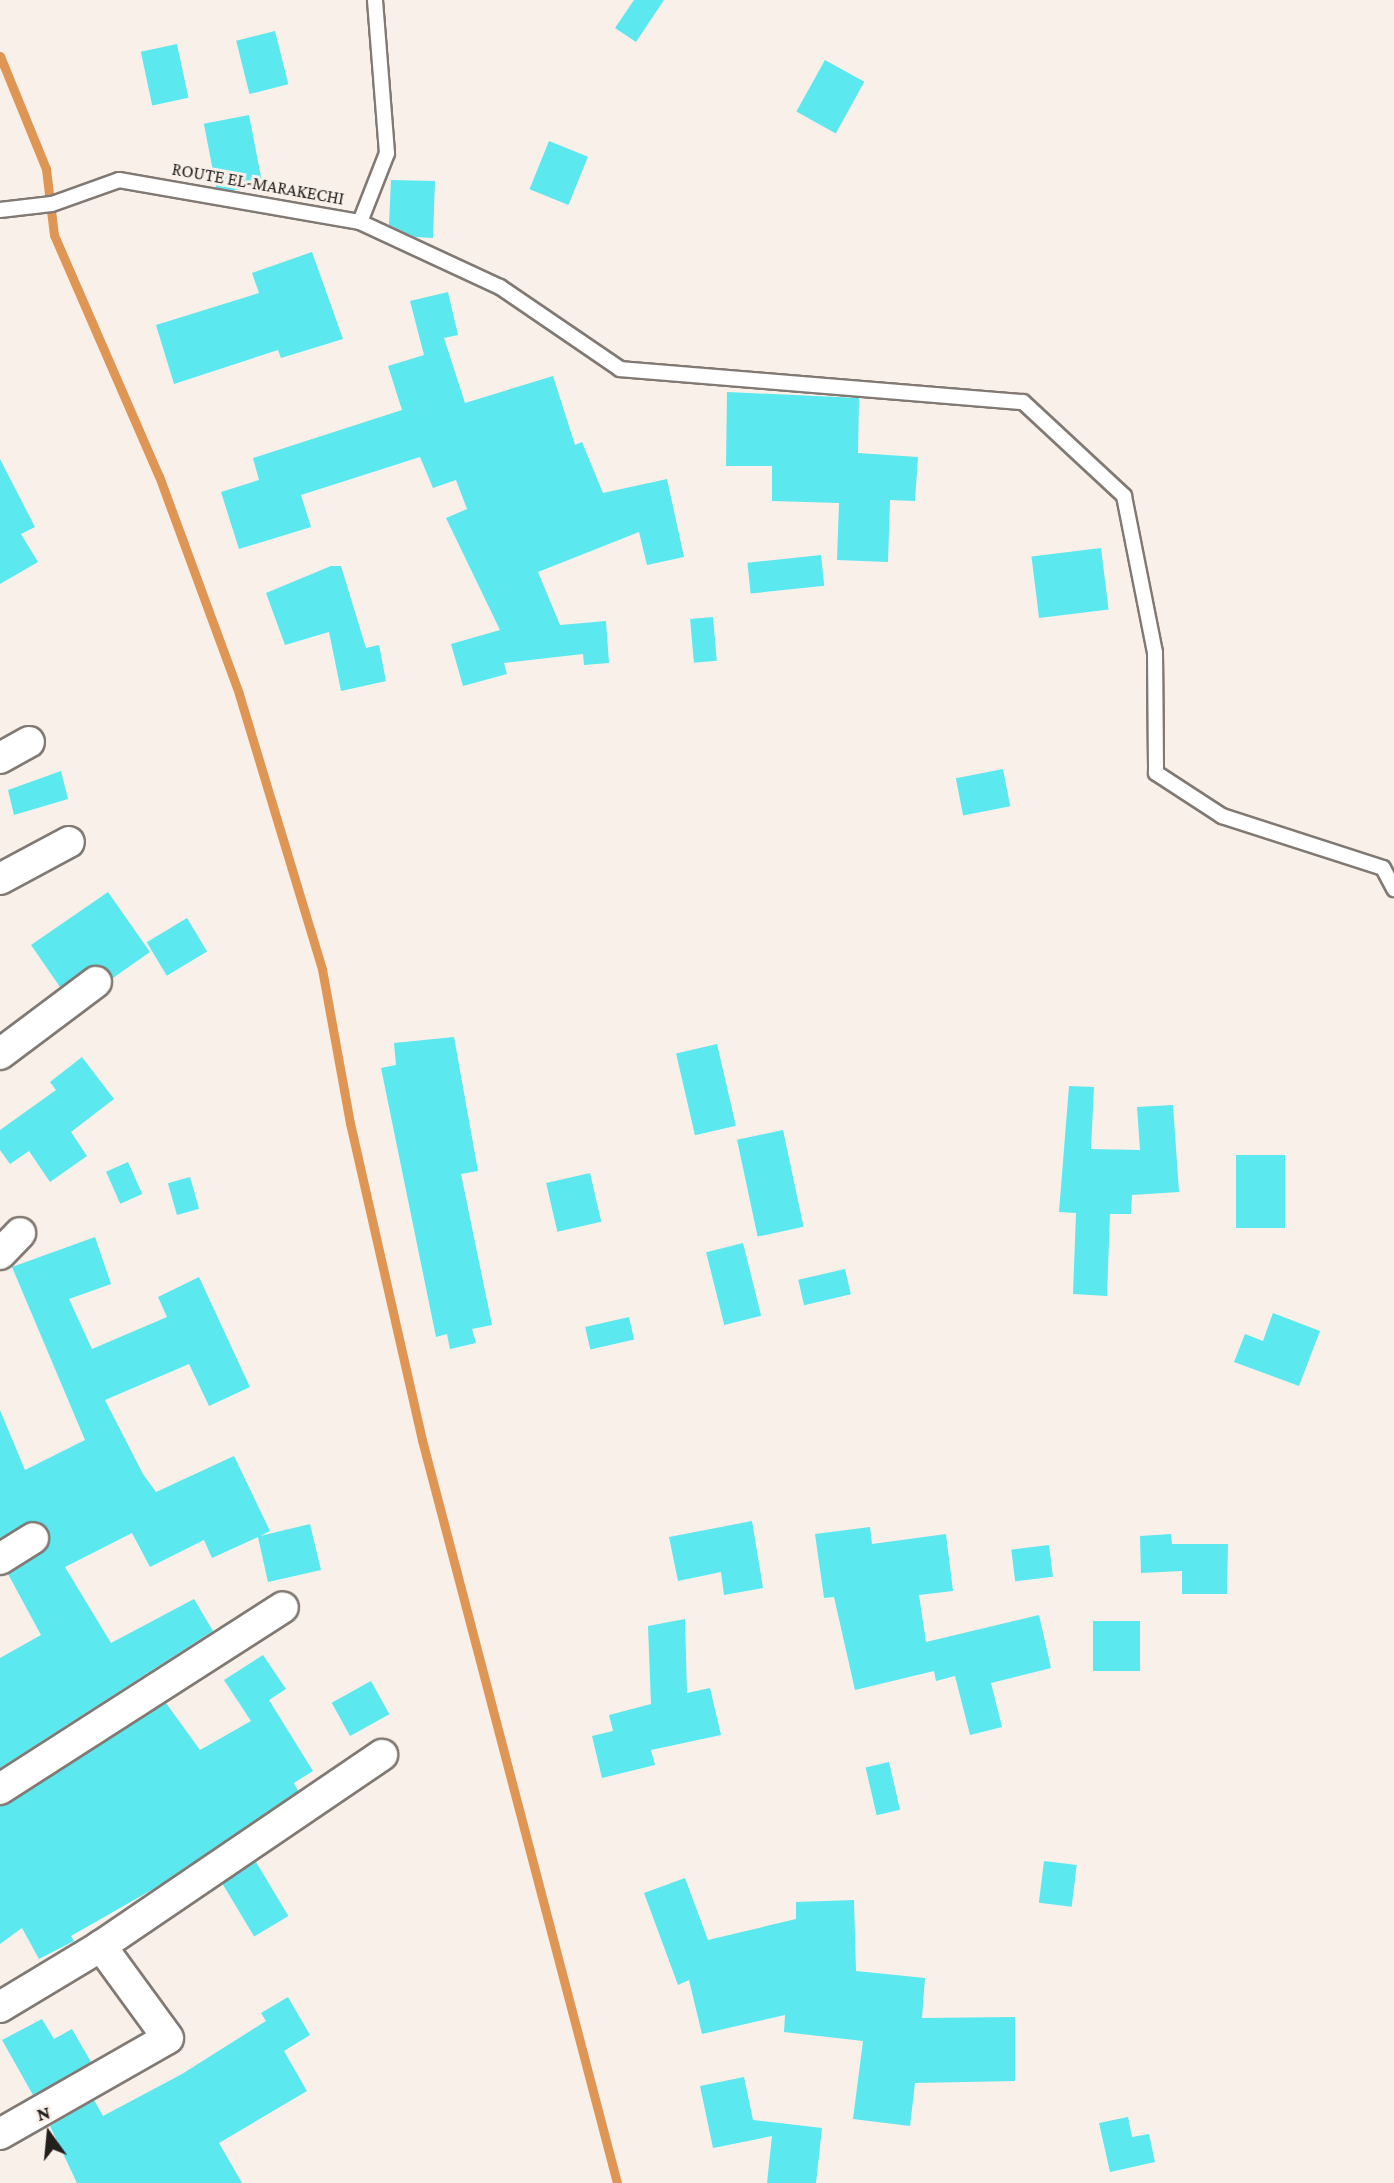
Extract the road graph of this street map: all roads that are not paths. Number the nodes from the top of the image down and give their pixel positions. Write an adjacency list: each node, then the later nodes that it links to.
1 (376, 0): 3 (lane, ROUTE EL-MARAKECHI)
2 (0, 210): 3 (lane, ROUTE EL-MARAKECHI)
3 (360, 222): 8 (lane)
4 (29, 742): 5 (street)
5 (0, 758)
6 (69, 842): 7 (street)
7 (0, 879)
8 (1394, 890)
9 (96, 982): 10 (street)
10 (0, 1054)
11 (33, 1538): 12 (street)
12 (0, 1559)
13 (283, 1607): 15 (street)
14 (382, 1755): 16 (street)
15 (0, 1789)
16 (101, 1946): 17 (street); 18 (street)
17 (0, 2007)
18 (0, 2134)

